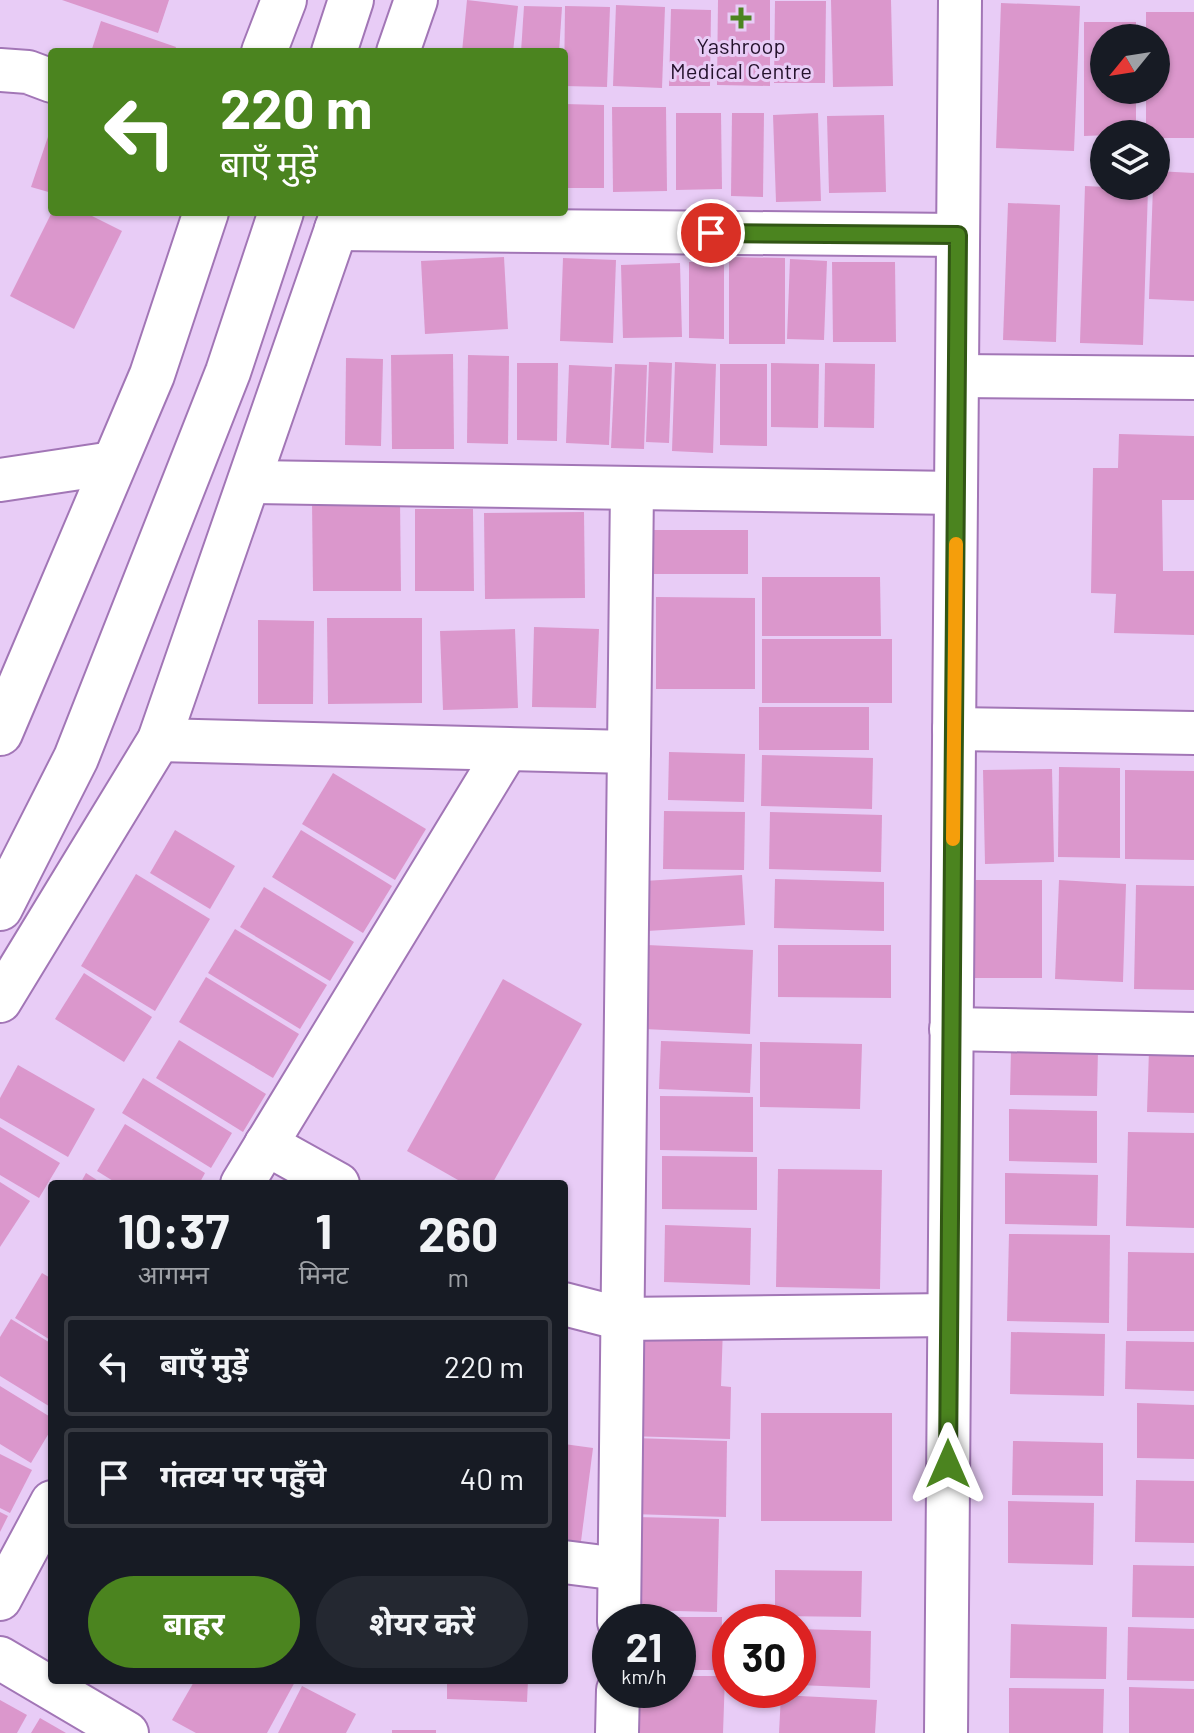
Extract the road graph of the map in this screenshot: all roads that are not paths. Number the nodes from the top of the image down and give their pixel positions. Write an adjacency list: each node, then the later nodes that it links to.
1 (284, 0): 5 (main road)
2 (351, 0): 6 (main road)
3 (416, 0): 7 (street)
4 (960, 0): 13 (street)
5 (266, 48)
6 (335, 48)
7 (399, 48)
8 (0, 70): 9 (street)
9 (48, 80)
10 (205, 216): 16 (main road)
11 (280, 216): 27 (main road)
12 (339, 220): 13 (street); 18 (street)
13 (958, 235): 14 (street)
14 (957, 376): 15 (street); 20 (street)
15 (1194, 378)
16 (113, 463): 17 (street); 21 (main road)
17 (0, 480)
18 (249, 482): 19 (street); 24 (street)
19 (632, 488): 20 (street); 26 (street)
20 (956, 493): 22 (street)
21 (4, 715)
22 (954, 729): 23 (street); 29 (street)
23 (1194, 733)
24 (159, 740): 25 (street); 28 (street)
25 (507, 749): 26 (street); 31 (street)
26 (629, 752): 36 (street)
27 (0, 908)
28 (0, 1001)
29 (951, 1029): 30 (street); 35 (street)
30 (1194, 1034)
31 (266, 1144): 32 (street); 33 (street)
32 (244, 1180)
33 (331, 1180)
34 (568, 1305): 36 (street)
35 (949, 1315): 36 (street); 46 (street)
36 (622, 1319): 39 (street)
37 (48, 1509): 40 (street)
38 (568, 1563): 39 (street)
39 (619, 1569): 41 (street)
40 (0, 1599)
41 (619, 1604)
42 (0, 1658): 44 (street)
43 (618, 1708): 45 (street)
44 (127, 1733)
45 (617, 1733)
46 (946, 1733)

